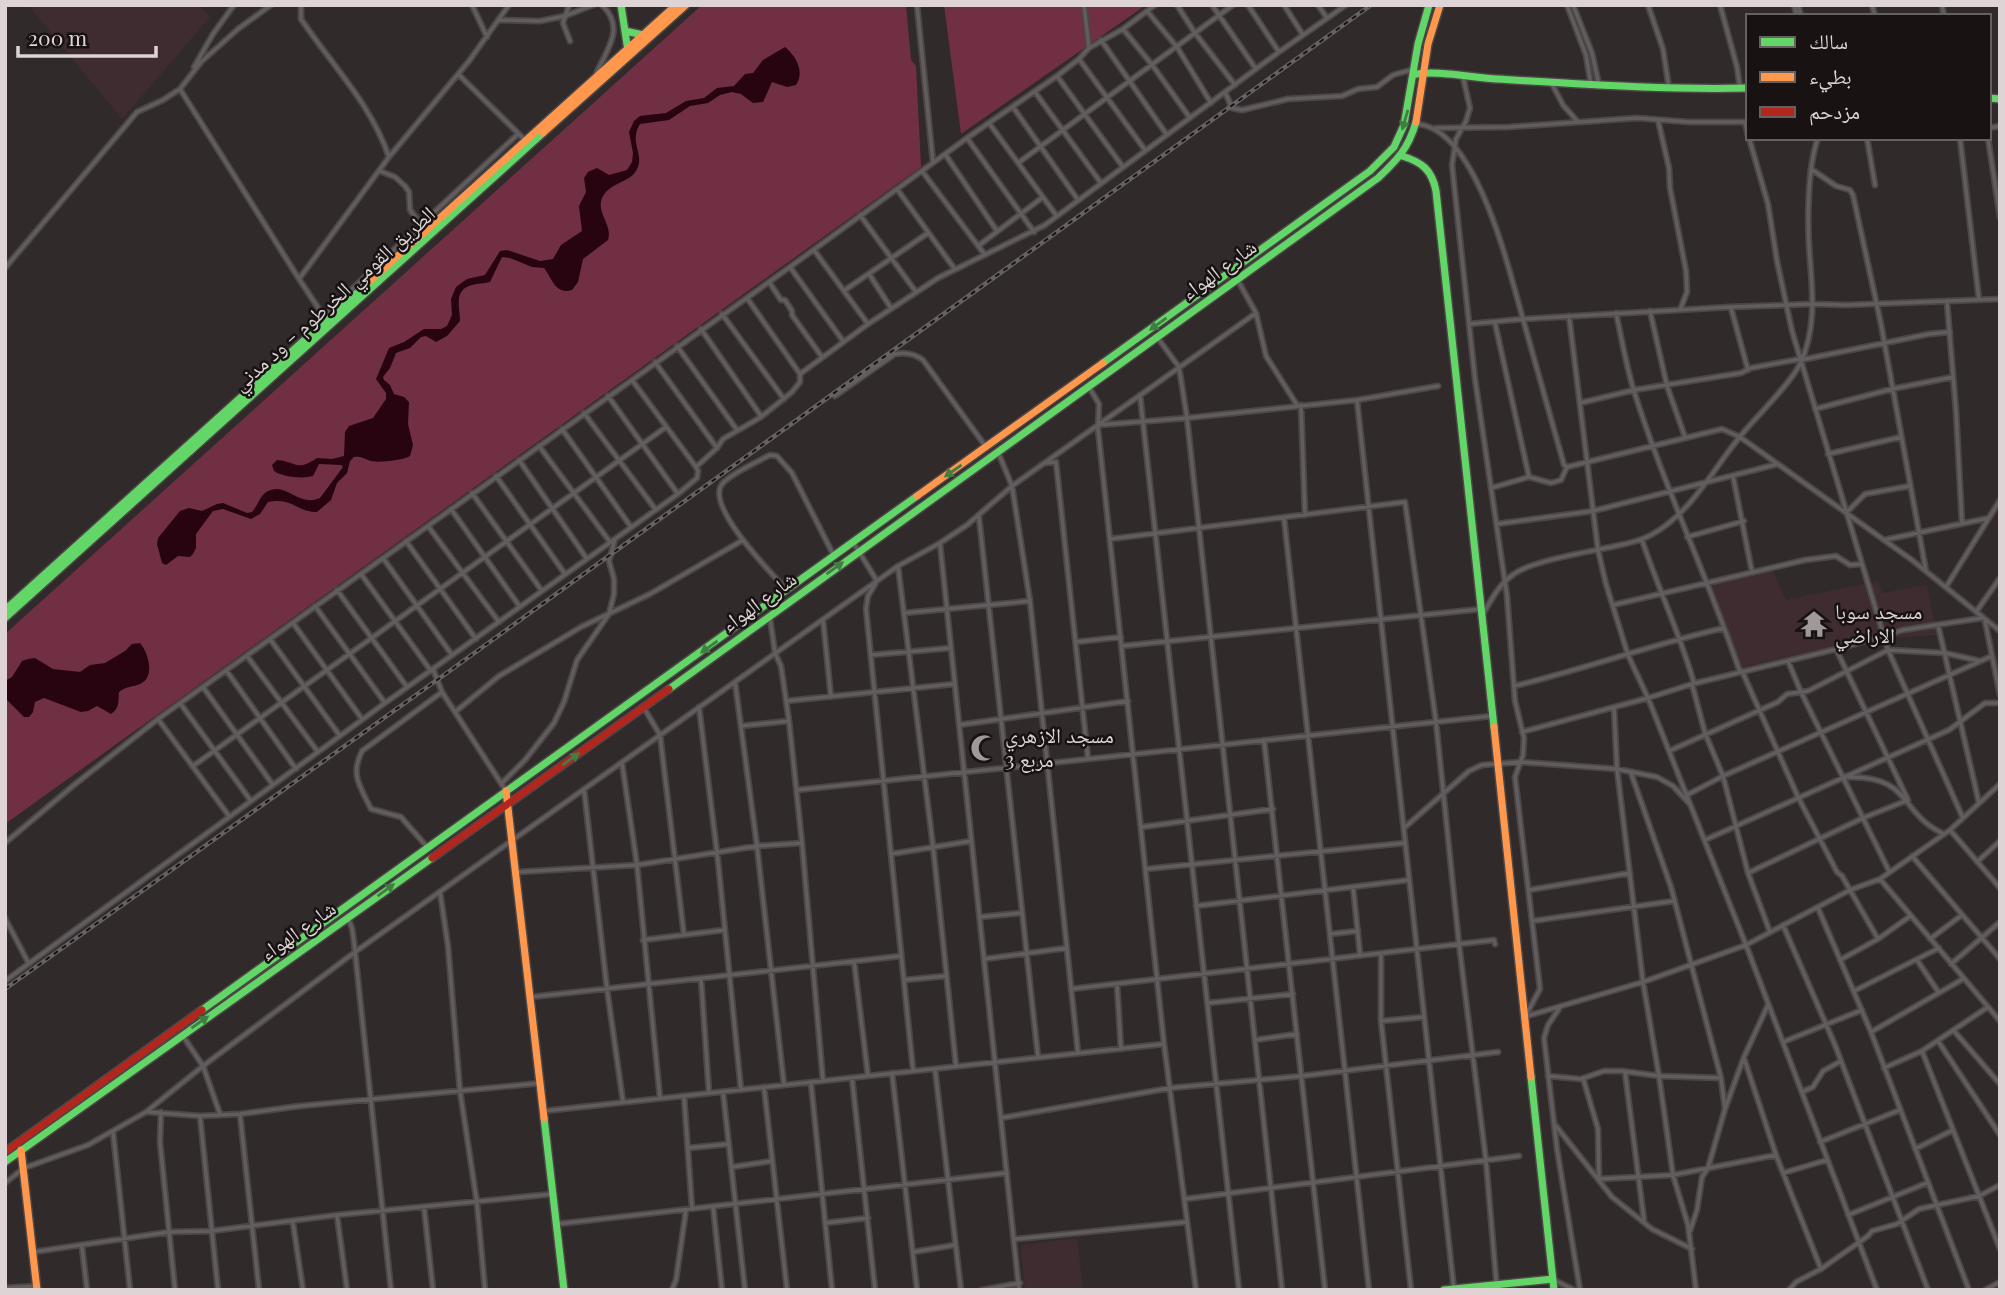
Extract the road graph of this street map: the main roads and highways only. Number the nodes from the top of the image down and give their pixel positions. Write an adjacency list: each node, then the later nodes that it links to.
1 (621, 5): 6 (main road)
2 (676, 5): 7 (main road, الطريق القومي الخرطوم - ود مدني)
3 (686, 5): 8 (main road, الطريق القومي الخرطوم - ود مدني)
4 (1429, 5): 10 (main road, شارع الهواء)
5 (1440, 5): 9 (main road, شارع الهواء)
6 (625, 31): 7 (main road); 8 (main road)
7 (643, 35): 8 (main road, الطريق القومي الخرطوم - ود مدني)
8 (629, 52): 13 (main road, الطريق القومي الخرطوم - ود مدني); 13 (main road, الطريق القومي الخرطوم - ود مدني)
9 (1424, 71): 10 (main road); 11 (main road); 12 (main road, شارع الهواء)
10 (1413, 72): 16 (main road, شارع الهواء, one-way to 16)
11 (1744, 88)
12 (1402, 156): 17 (main road, شارع الهواء, one-way to 12); 21 (main road)
13 (327, 320): 14 (main road, الطريق القومي الخرطوم - ود مدني); 15 (main road, الطريق القومي الخرطوم - ود مدني)
14 (5, 610)
15 (5, 618)
16 (506, 791): 17 (main road); 19 (main road, شارع الهواء)
17 (509, 802): 18 (main road, شارع الهواء, one-way to 17); 25 (main road)
18 (21, 1150): 20 (main road, شارع الهواء); 23 (main road)
19 (5, 1152)
20 (5, 1162)
21 (1553, 1279): 22 (main road); 27 (main road)
22 (1497, 1287): 24 (main road)
23 (37, 1288)
24 (1454, 1289): 26 (main road)
25 (564, 1290)
26 (1444, 1290)
27 (1554, 1290)

